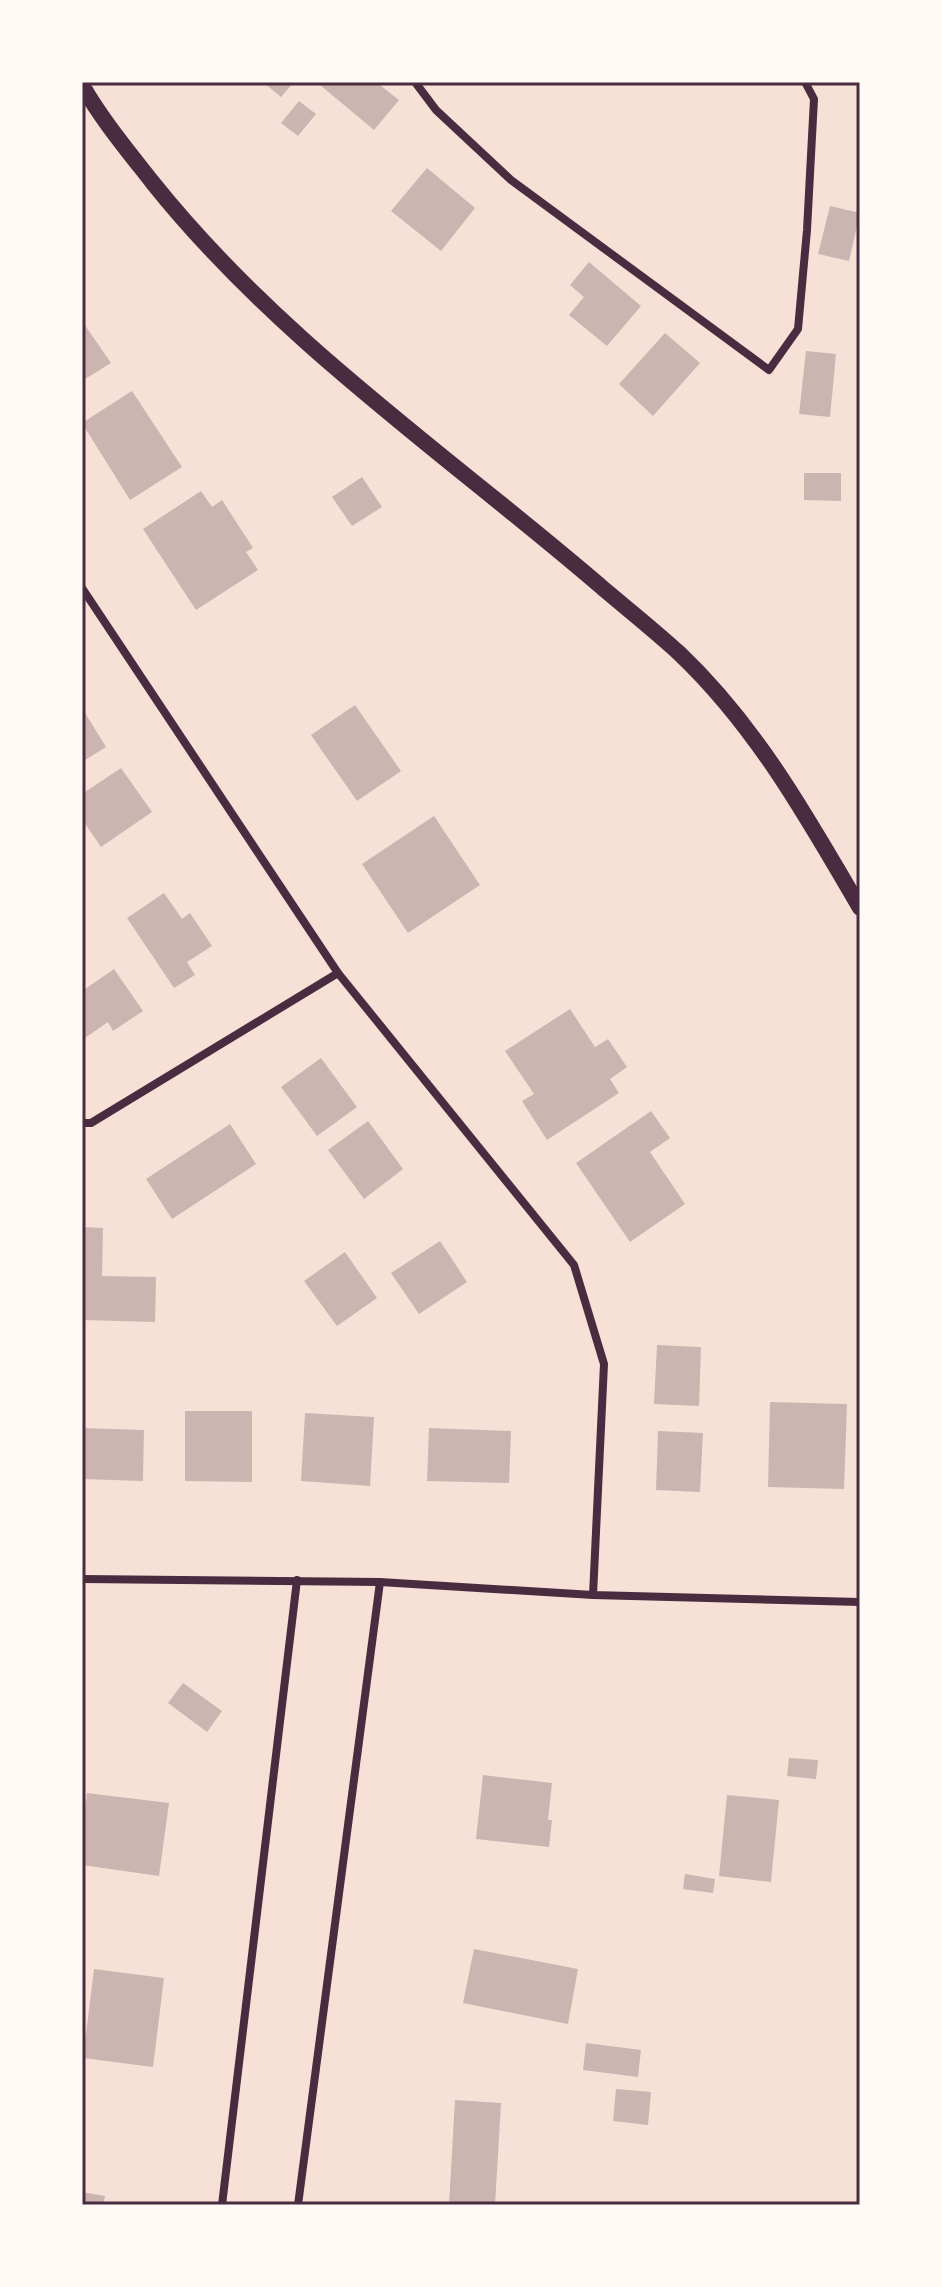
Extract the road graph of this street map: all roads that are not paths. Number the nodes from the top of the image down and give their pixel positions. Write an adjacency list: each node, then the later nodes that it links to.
1 (415, 82): 2 (street)
2 (805, 82)
3 (82, 85): 5 (main road)
4 (82, 588): 6 (street)
5 (860, 908)
6 (338, 973): 7 (street); 11 (street)
7 (82, 1123)
8 (82, 1579): 9 (street)
9 (297, 1580): 10 (street); 13 (street)
10 (380, 1582): 11 (street); 14 (street)
11 (593, 1595): 12 (street)
12 (860, 1602)
13 (222, 2205)
14 (298, 2205)

